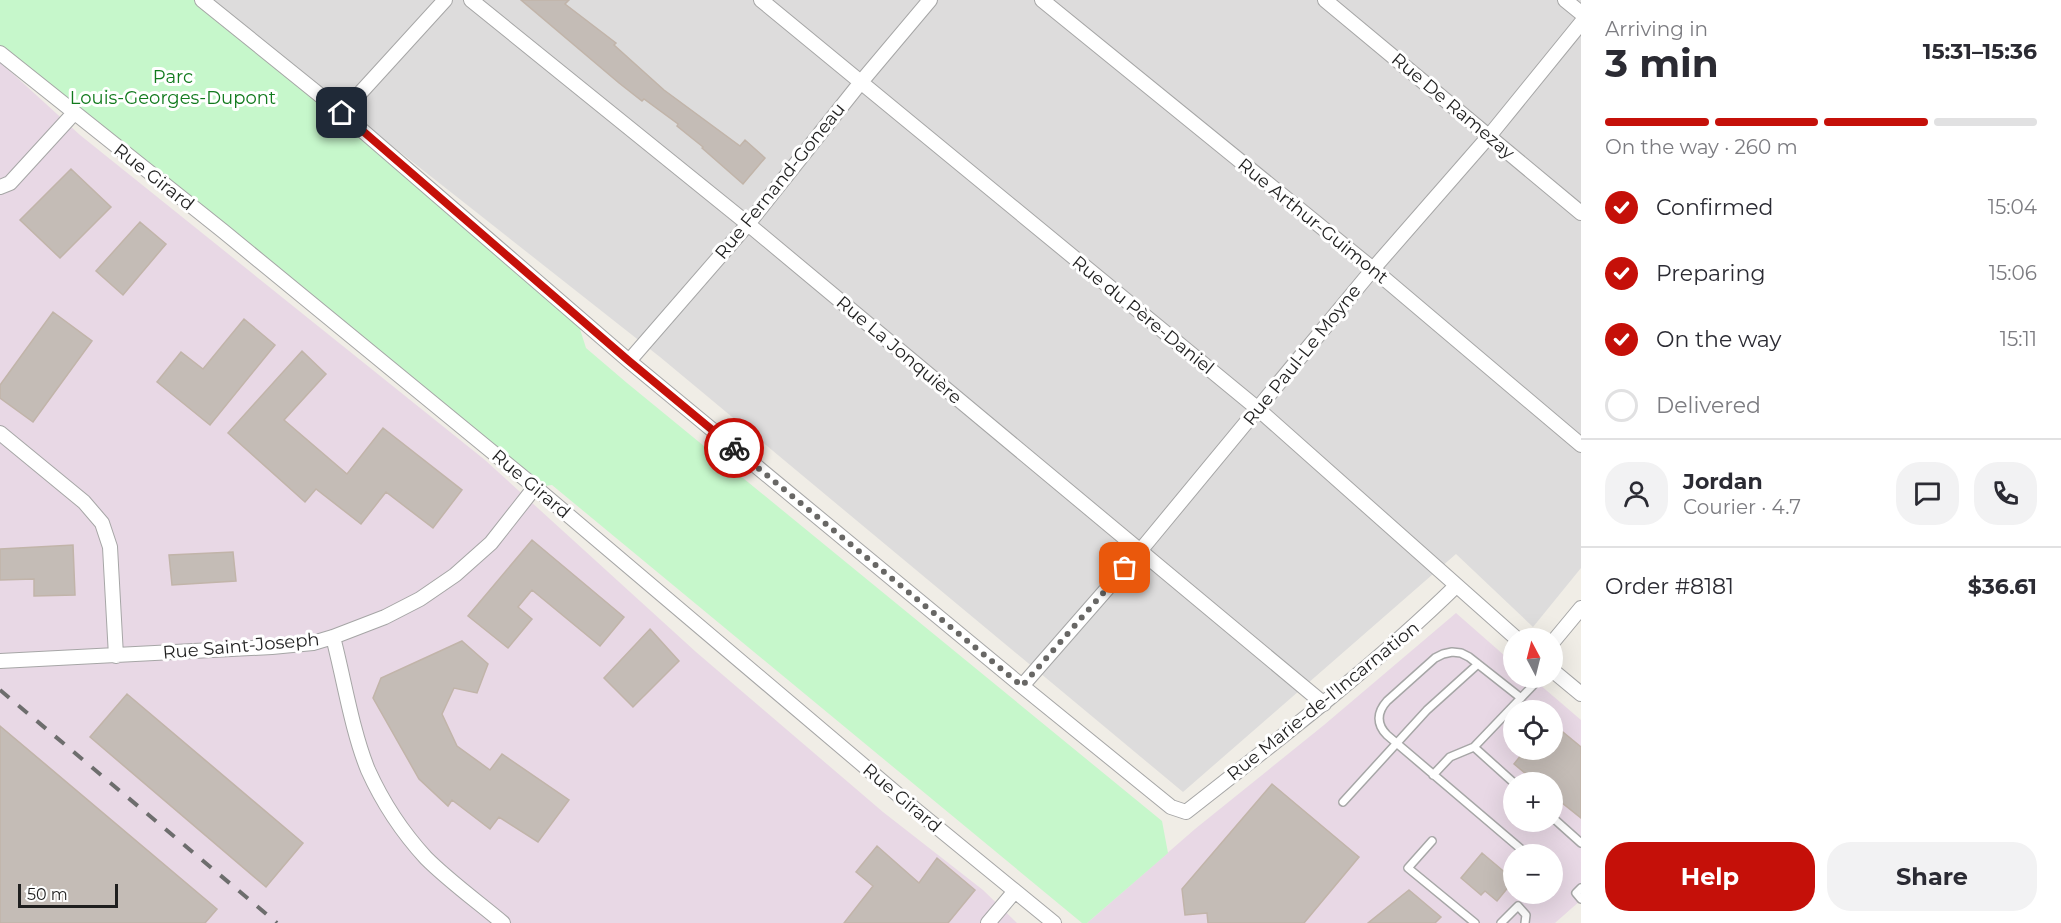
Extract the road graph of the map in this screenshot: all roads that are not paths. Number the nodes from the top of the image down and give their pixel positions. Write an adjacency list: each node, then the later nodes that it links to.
1 (445, 0): 14 (street)
2 (471, 0): 18 (street, Rue La Jonquière)
3 (760, 0): 12 (street, Rue du Père-Daniel)
4 (930, 0): 12 (street, Rue Fernand-Goneau)
5 (1042, 0): 19 (street, Rue Arthur-Guimont)
6 (1325, 0): 15 (street, Rue De Ramezay)
7 (1565, 0): 9 (street)
8 (211, 3): 14 (street)
9 (1581, 13)
10 (1581, 23): 15 (street, Rue Paul-Le Moyne)
11 (0, 53): 13 (street, Rue Girard)
12 (861, 82): 18 (street, Rue Fernand-Goneau); 21 (street, Rue du Père-Daniel)
13 (74, 113): 16 (street); 24 (street, Rue Girard)
14 (342, 113): 20 (street)
15 (1490, 135): 17 (street, Rue De Ramezay); 19 (street, Rue Paul-Le Moyne)
16 (0, 187)
17 (1581, 213)
18 (748, 224): 20 (street, Rue Fernand-Goneau); 25 (street, Rue La Jonquière)
19 (1373, 269): 21 (street, Rue Paul-Le Moyne); 23 (street, Rue Arthur-Guimont)
20 (629, 361): 35 (street)
21 (1258, 409): 25 (street, Rue Paul-Le Moyne); 26 (street, Rue du Père-Daniel)
22 (0, 433): 31 (street)
23 (1581, 445)
24 (535, 487): 30 (street, Rue Saint-Joseph); 50 (street, Rue Girard)
25 (1140, 551): 35 (street, Rue Paul-Le Moyne); 39 (street, Rue La Jonquière)
26 (1456, 586): 28 (street, Rue du Père-Daniel); 39 (street, Rue Marie-de-l'Incarnation)
27 (1581, 609): 29 (street)
28 (1504, 628)
29 (1563, 630)
30 (333, 638): 31 (street, Rue Saint-Joseph); 52 (street)
31 (116, 656): 32 (street, Rue Saint-Joseph)
32 (0, 661)
33 (1478, 664): 38 (lane); 40 (lane); 40 (lane)
34 (1563, 679): 37 (street)
35 (1022, 686): 39 (street, Rue Marie-de-l'Incarnation)
36 (1530, 688): 38 (lane)
37 (1581, 694)
38 (1521, 698): 41 (lane)
39 (1324, 704)
40 (1396, 744): 43 (lane); 44 (lane)
41 (1474, 747): 42 (lane); 43 (lane)
42 (1503, 773)
43 (1433, 775): 48 (lane)
44 (1342, 802)
45 (1563, 827): 47 (lane)
46 (1432, 841): 55 (lane)
47 (1581, 843)
48 (1515, 844)
49 (1581, 888): 51 (lane)
50 (1015, 891): 53 (street); 54 (street, Rue Girard)
51 (1581, 899)
52 (503, 923)
53 (988, 923)
54 (1054, 923)
55 (1475, 923)
56 (1501, 923): 57 (lane)
57 (1525, 923)

